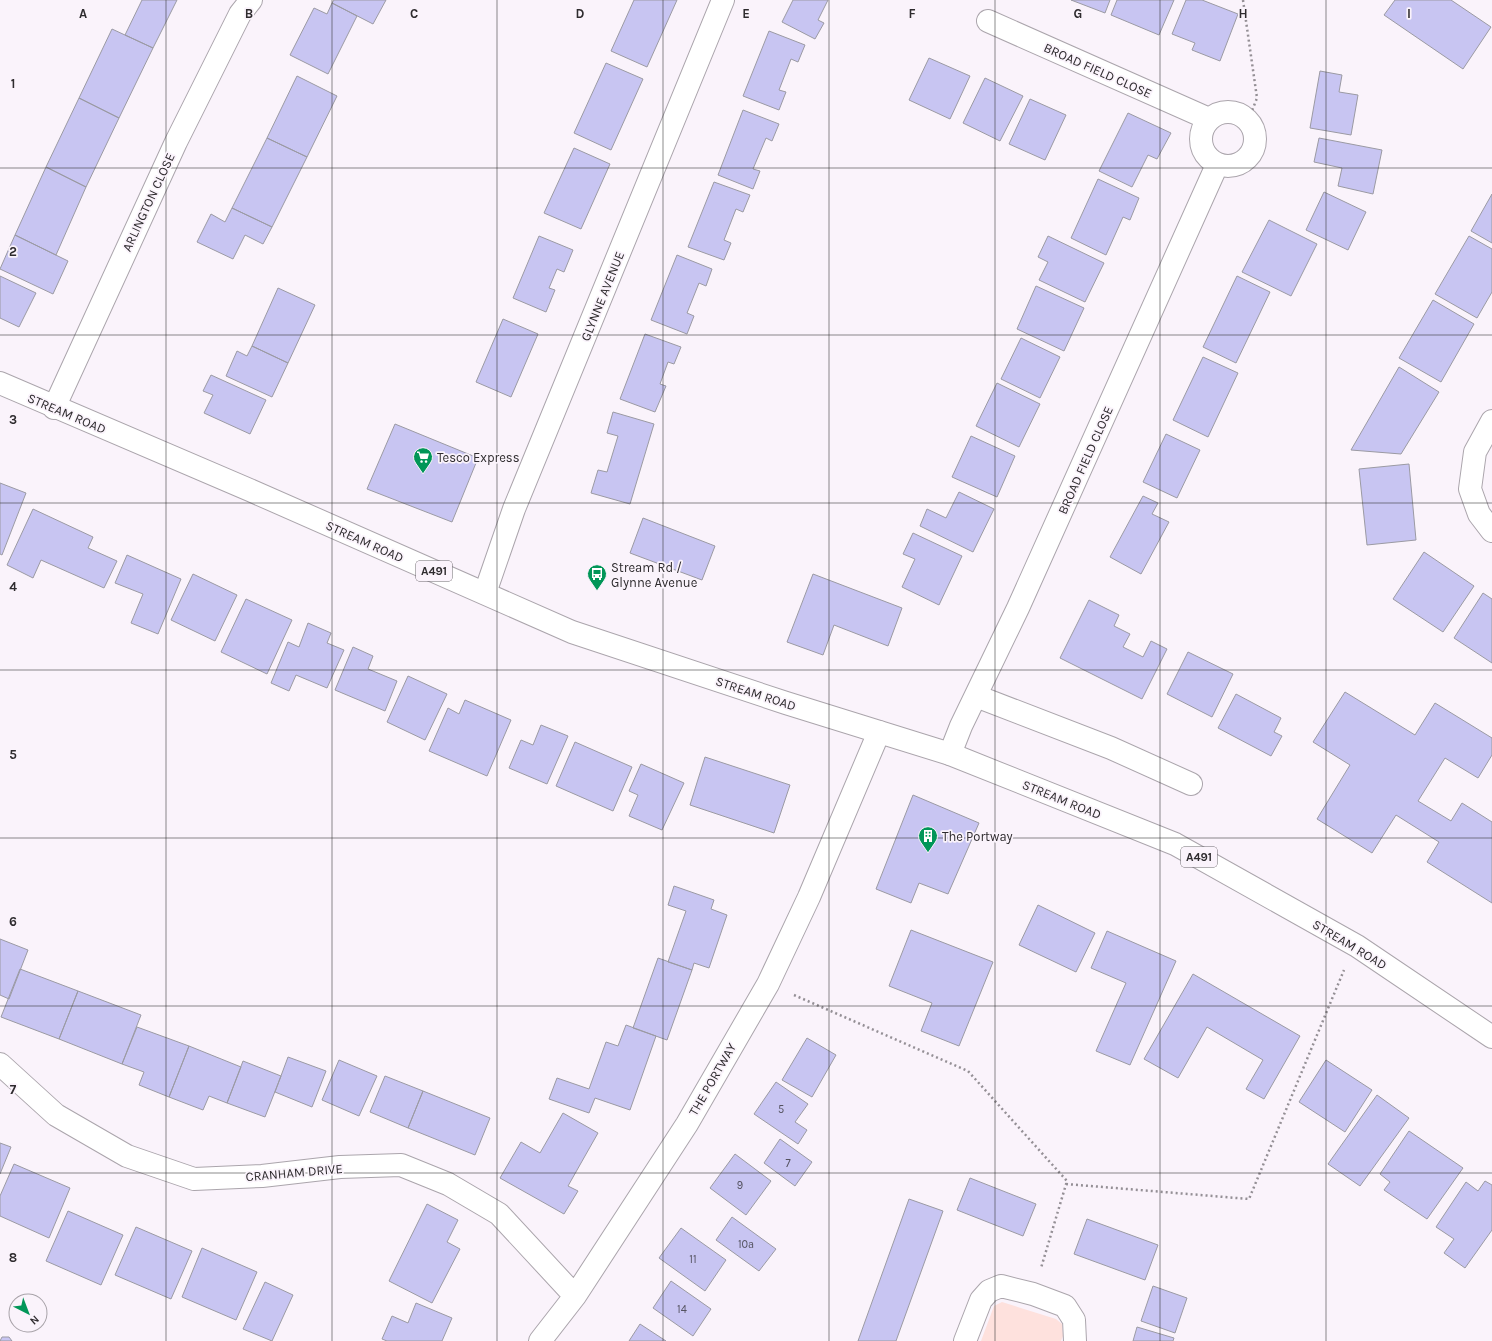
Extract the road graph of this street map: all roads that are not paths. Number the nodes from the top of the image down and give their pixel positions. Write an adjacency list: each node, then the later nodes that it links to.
1 (251, 0): 7 (main road, ARLINGTON CLOSE)
2 (723, 0): 10 (main road, GLYNNE AVENUE)
3 (988, 21): 4 (main road, BROAD FIELD CLOSE)
4 (1209, 119): 5 (main road); 5 (main road)
5 (1217, 165): 11 (main road, BROAD FIELD CLOSE)
6 (0, 383): 7 (main road, STREAM ROAD / A491)
7 (54, 408): 10 (main road, STREAM ROAD / A491)
8 (1492, 421): 9 (main road)
9 (1492, 531)
10 (485, 593): 12 (main road, STREAM ROAD / A491)
11 (976, 696): 13 (main road, BROAD FIELD CLOSE); 14 (main road)
12 (879, 732): 13 (main road, STREAM ROAD / A491); 17 (main road, THE PORTWAY)
13 (950, 754): 15 (main road, STREAM ROAD / A491)
14 (1191, 784)
15 (1492, 1037)
16 (0, 1064): 17 (main road, CRANHAM DRIVE)
17 (575, 1296): 18 (main road, THE PORTWAY)
18 (540, 1341)
19 (965, 1341): 20 (main road)
20 (1075, 1341)

